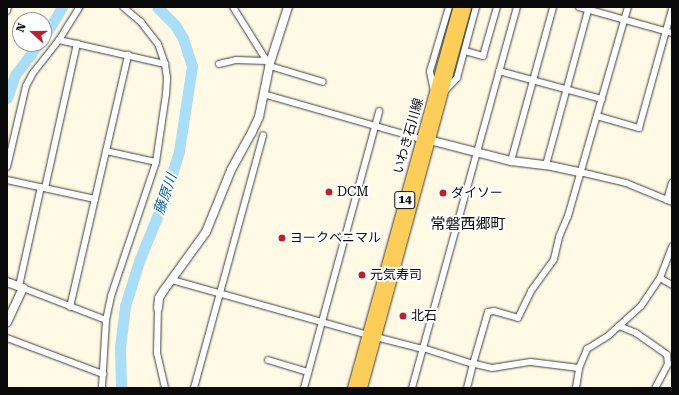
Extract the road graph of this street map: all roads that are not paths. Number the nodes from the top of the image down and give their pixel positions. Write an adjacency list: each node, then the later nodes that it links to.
1 (8, 7): 15 (street)
2 (80, 7): 18 (street)
3 (123, 7): 22 (street)
4 (233, 7): 24 (street)
5 (288, 7): 24 (street)
6 (476, 7): 20 (street)
7 (497, 7): 20 (street)
8 (517, 7): 25 (street)
9 (553, 7): 26 (street)
10 (579, 7): 12 (street)
11 (628, 7): 16 (street)
12 (588, 8): 16 (street); 28 (street)
13 (459, 9): 30 (main road, いわき石川線 / 14)
14 (672, 9): 17 (street)
15 (7, 11)
16 (624, 20): 17 (street); 31 (street)
17 (669, 32): 33 (street)
18 (59, 40): 19 (street); 42 (street)
19 (78, 44): 21 (street); 46 (street)
20 (465, 51): 30 (street)
21 (128, 55): 22 (street); 37 (street)
22 (165, 64): 40 (street)
23 (219, 64): 24 (street)
24 (269, 64): 27 (street); 29 (street)
25 (499, 71): 26 (street); 38 (street)
26 (533, 80): 28 (street); 39 (street)
27 (323, 82)
28 (566, 90): 31 (street); 41 (street)
29 (263, 94): 34 (street); 51 (street)
30 (438, 94): 36 (main road, いわき石川線 / 14)
31 (602, 99): 33 (street)
32 (379, 111): 34 (street)
33 (597, 116): 43 (street)
34 (375, 127): 36 (street); 59 (street)
35 (263, 135): 55 (street)
36 (425, 140): 38 (street); 62 (main road, いわき石川線 / 14)
37 (106, 151): 40 (street); 47 (street)
38 (477, 153): 39 (street); 64 (street)
39 (511, 161): 41 (street)
40 (156, 162): 58 (street)
41 (546, 165): 43 (street)
42 (7, 167)
43 (580, 172): 48 (street); 66 (street)
44 (7, 180): 46 (street)
45 (672, 183): 48 (street)
46 (43, 188): 47 (street); 54 (street)
47 (95, 199): 56 (street)
48 (670, 201)
49 (672, 246): 50 (street)
50 (660, 278): 53 (street); 61 (street)
51 (172, 280): 55 (street); 57 (street)
52 (7, 282): 54 (street)
53 (672, 286)
54 (21, 287): 56 (street); 60 (street)
55 (220, 293): 59 (street); 72 (street)
56 (70, 307): 58 (street)
57 (158, 308): 71 (street)
58 (106, 320): 69 (street)
59 (322, 322): 62 (street); 68 (street)
60 (7, 323)
61 (619, 326): 67 (street); 79 (street)
62 (372, 335): 64 (street); 74 (main road, いわき石川線 / 14); 75 (main road, いわき石川線 / 14)
63 (7, 338): 69 (street)
64 (423, 348): 66 (street); 76 (street)
65 (268, 360): 68 (street)
66 (476, 364): 67 (street); 77 (street)
67 (579, 368): 78 (street)
68 (308, 372): 73 (street)
69 (103, 374): 70 (street)
70 (102, 388)
71 (165, 388)
72 (194, 388)
73 (304, 388)
74 (353, 388)
75 (362, 388)
76 (412, 388)
77 (467, 388)
78 (576, 388)
79 (654, 388)

